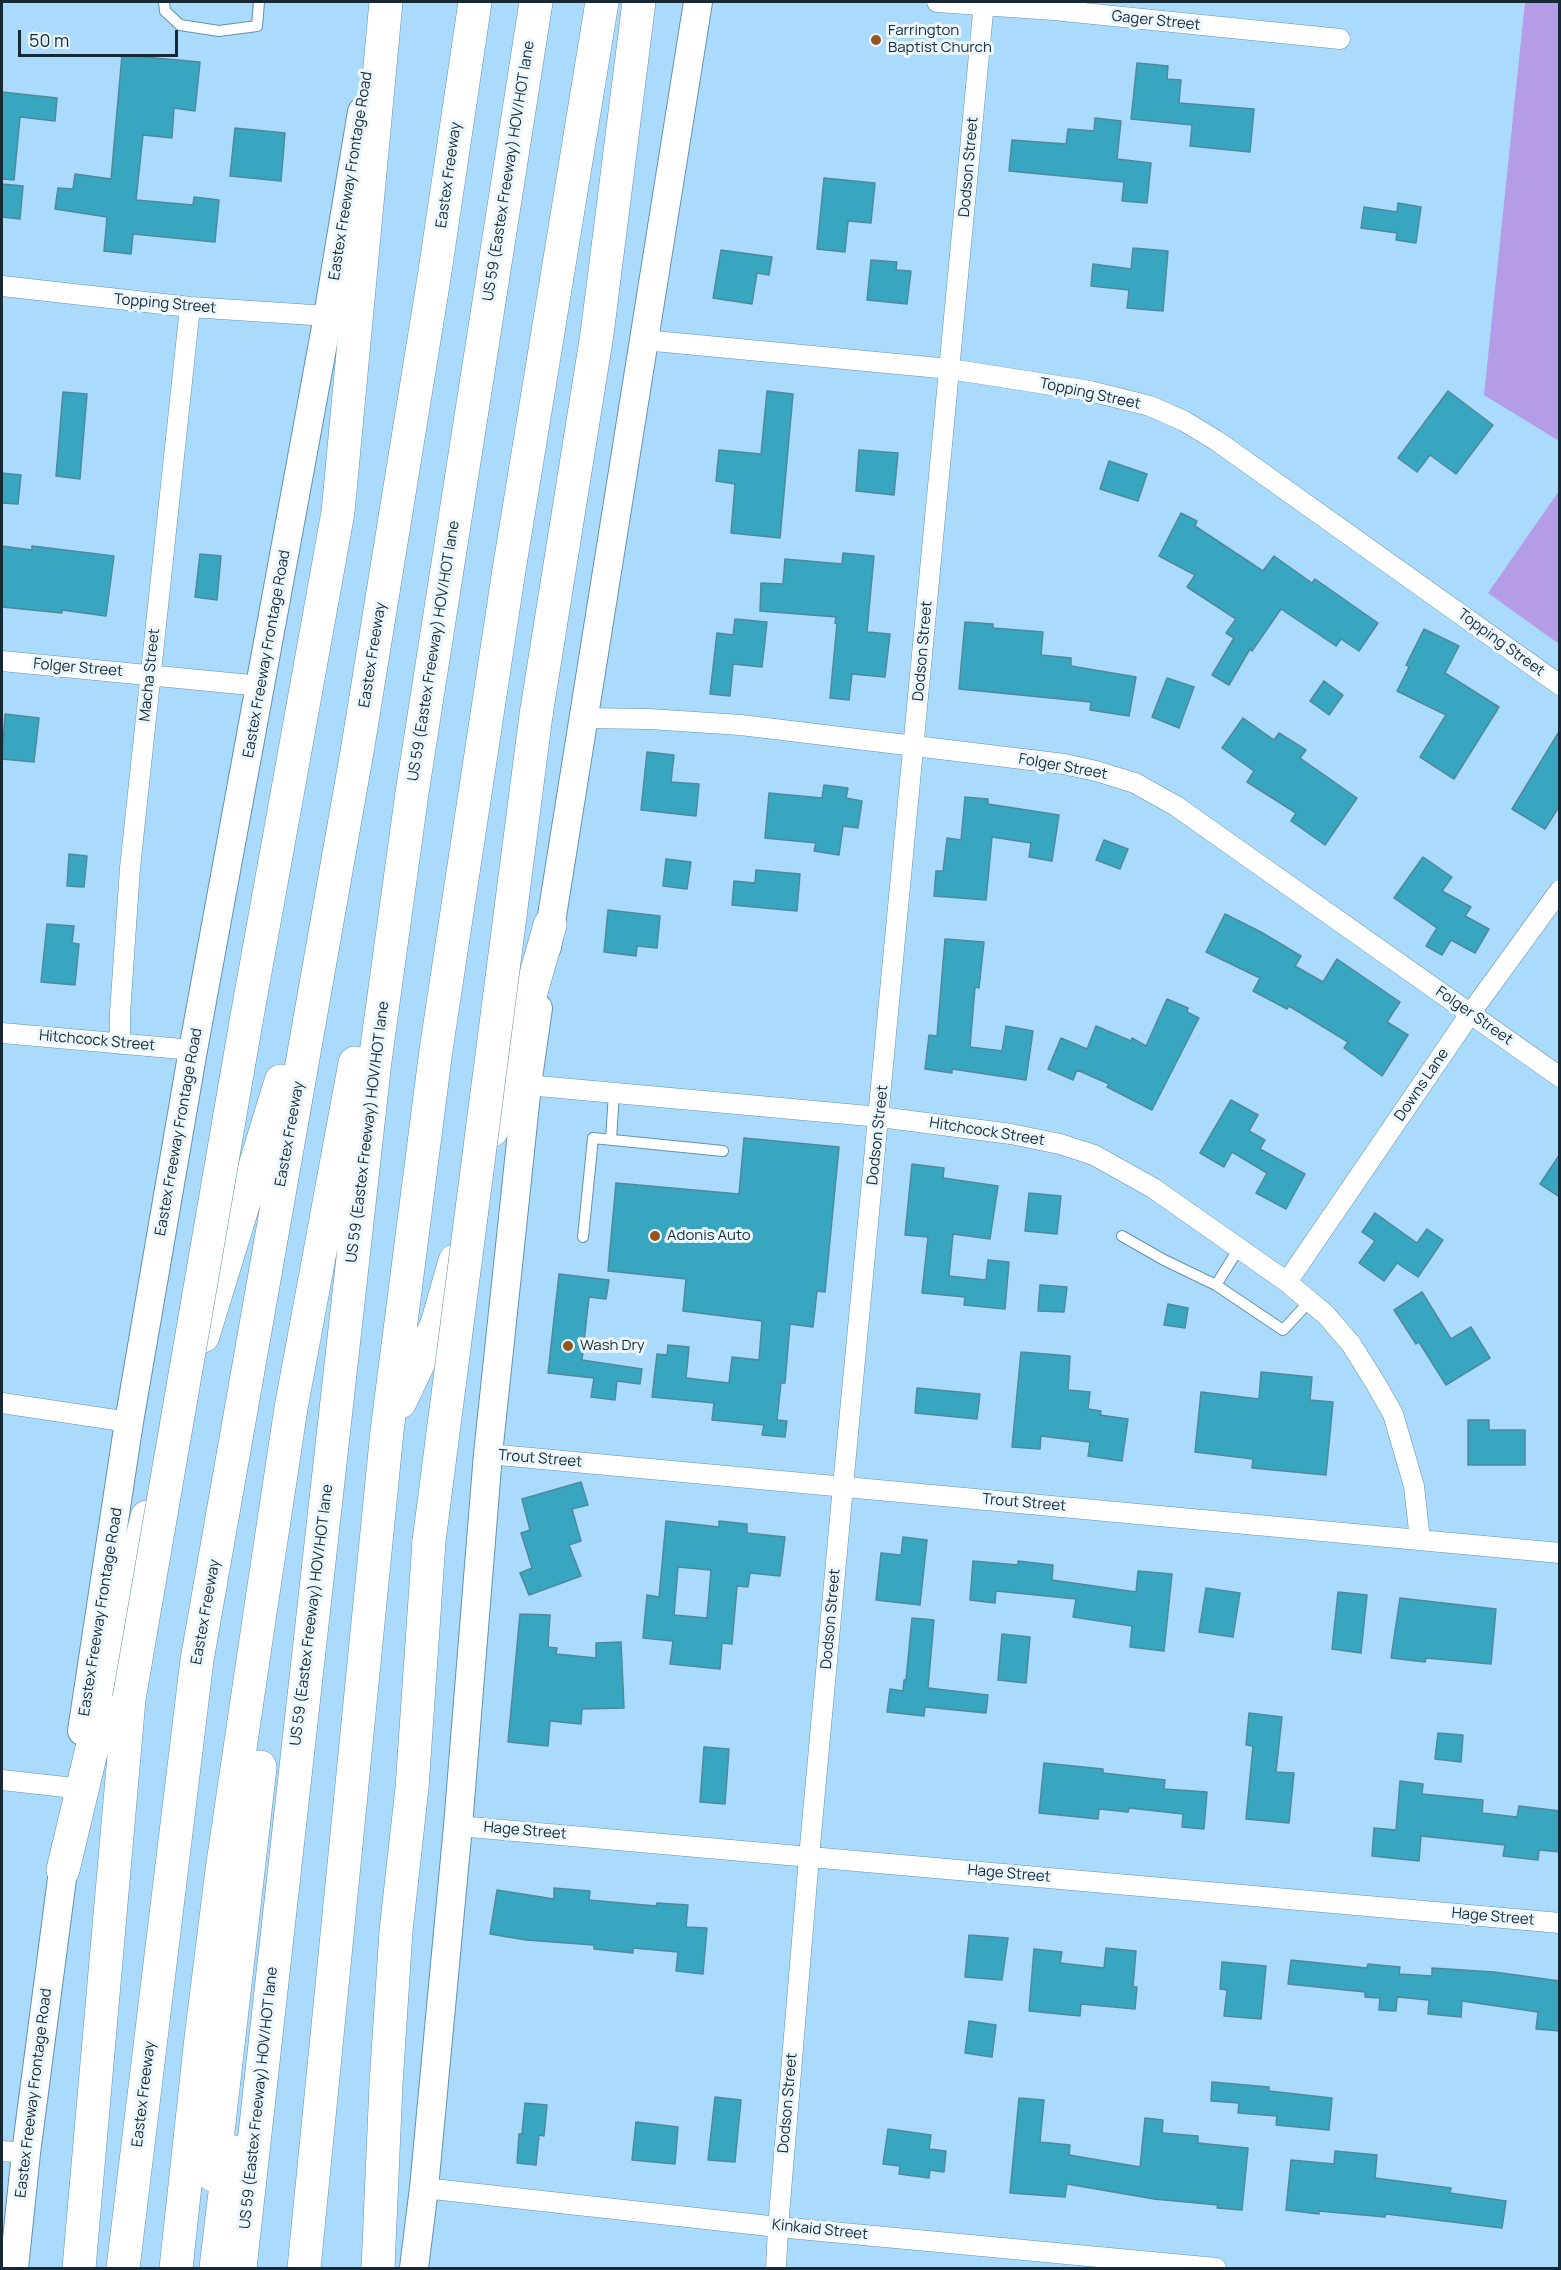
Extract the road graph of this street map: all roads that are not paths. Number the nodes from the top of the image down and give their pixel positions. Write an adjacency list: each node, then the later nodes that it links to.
1 (164, 2): 2 (lane)
2 (259, 2)
3 (380, 2): 15 (main road, Eastex Freeway Frontage Road)
4 (386, 2): 64 (highway, bridge)
5 (475, 2): 27 (highway, Eastex Freeway)
6 (536, 2): 24 (highway, US 59 (Eastex Freeway) HOV/HOT lane)
7 (602, 2): 48 (highway)
8 (639, 2): 71 (highway, bridge)
9 (698, 2): 16 (main road)
10 (937, 2): 11 (street, Gager Street)
11 (984, 4): 12 (street, Gager Street); 17 (street, Dodson Street)
12 (1340, 39)
13 (2, 286): 14 (street, Topping Street)
14 (190, 307): 15 (street, Topping Street); 19 (street, Macha Street)
15 (328, 316): 20 (main road, Eastex Freeway Frontage Road)
16 (644, 340): 17 (street, Topping Street); 22 (main road)
17 (950, 369): 21 (street, Topping Street); 23 (street, Dodson Street)
18 (2, 661): 19 (street, Folger Street)
19 (150, 674): 20 (street, Folger Street); 30 (street, Macha Street)
20 (261, 686): 31 (main road, Eastex Freeway Frontage Road)
21 (1560, 686)
22 (583, 718): 23 (street, Folger Street); 26 (main road)
23 (915, 746): 28 (street, Folger Street); 36 (street, Dodson Street)
24 (412, 794): 32 (highway, US 59 (Eastex Freeway) HOV/HOT lane); 37 (highway)
25 (1560, 890): 28 (street, Downs Lane)
26 (550, 925): 34 (main road); 48 (highway)
27 (323, 944): 57 (highway); 65 (highway, Eastex Freeway)
28 (1470, 1014): 33 (street, Folger Street); 43 (street, Downs Lane)
29 (2, 1033): 30 (street, Hitchcock Street)
30 (120, 1044): 31 (street, Hitchcock Street)
31 (193, 1050): 47 (main road, Eastex Freeway Frontage Road)
32 (375, 1061): 59 (highway); 69 (highway, US 59 (Eastex Freeway) HOV/HOT lane)
33 (1560, 1077)
34 (527, 1084): 35 (street, Hitchcock Street); 49 (main road)
35 (614, 1094): 36 (street, Hitchcock Street); 38 (lane)
36 (880, 1118): 42 (street, Hitchcock Street); 50 (street, Dodson Street)
37 (344, 1123): 59 (highway); 66 (highway)
38 (611, 1140): 39 (lane); 41 (lane)
39 (723, 1151)
40 (1122, 1236): 44 (lane)
41 (584, 1237)
42 (1239, 1248): 43 (street, Hitchcock Street); 44 (lane)
43 (1287, 1282): 45 (street, Hitchcock Street)
44 (1216, 1285): 45 (lane)
45 (1310, 1301): 51 (street, Hitchcock Street)
46 (2, 1403): 47 (street)
47 (129, 1422): 54 (main road, Eastex Freeway Frontage Road)
48 (387, 1431): 70 (highway)
49 (488, 1454): 50 (street, Trout Street); 55 (main road)
50 (843, 1486): 51 (street, Trout Street); 56 (street, Dodson Street)
51 (1420, 1540): 52 (street, Trout Street)
52 (1560, 1553)
53 (2, 1780): 54 (street)
54 (74, 1788): 57 (main road, Eastex Freeway Frontage Road)
55 (458, 1826): 56 (street, Hage Street); 61 (main road)
56 (809, 1857): 58 (street, Hage Street); 62 (street, Dodson Street)
57 (63, 1870): 60 (main road, Eastex Freeway Frontage Road)
58 (1560, 1923)
59 (245, 1960): 67 (highway); 68 (highway)
60 (14, 2152): 63 (main road, Eastex Freeway Frontage Road)
61 (424, 2188): 62 (street, Kinkaid Street); 72 (main road)
62 (778, 2227): 73 (street, Dodson Street); 74 (street, Kinkaid Street)
63 (14, 2268)
64 (79, 2268)
65 (123, 2268)
66 (176, 2268)
67 (202, 2268)
68 (216, 2268)
69 (240, 2268)
70 (304, 2268)
71 (378, 2268)
72 (414, 2268)
73 (776, 2268)
74 (1216, 2268)

